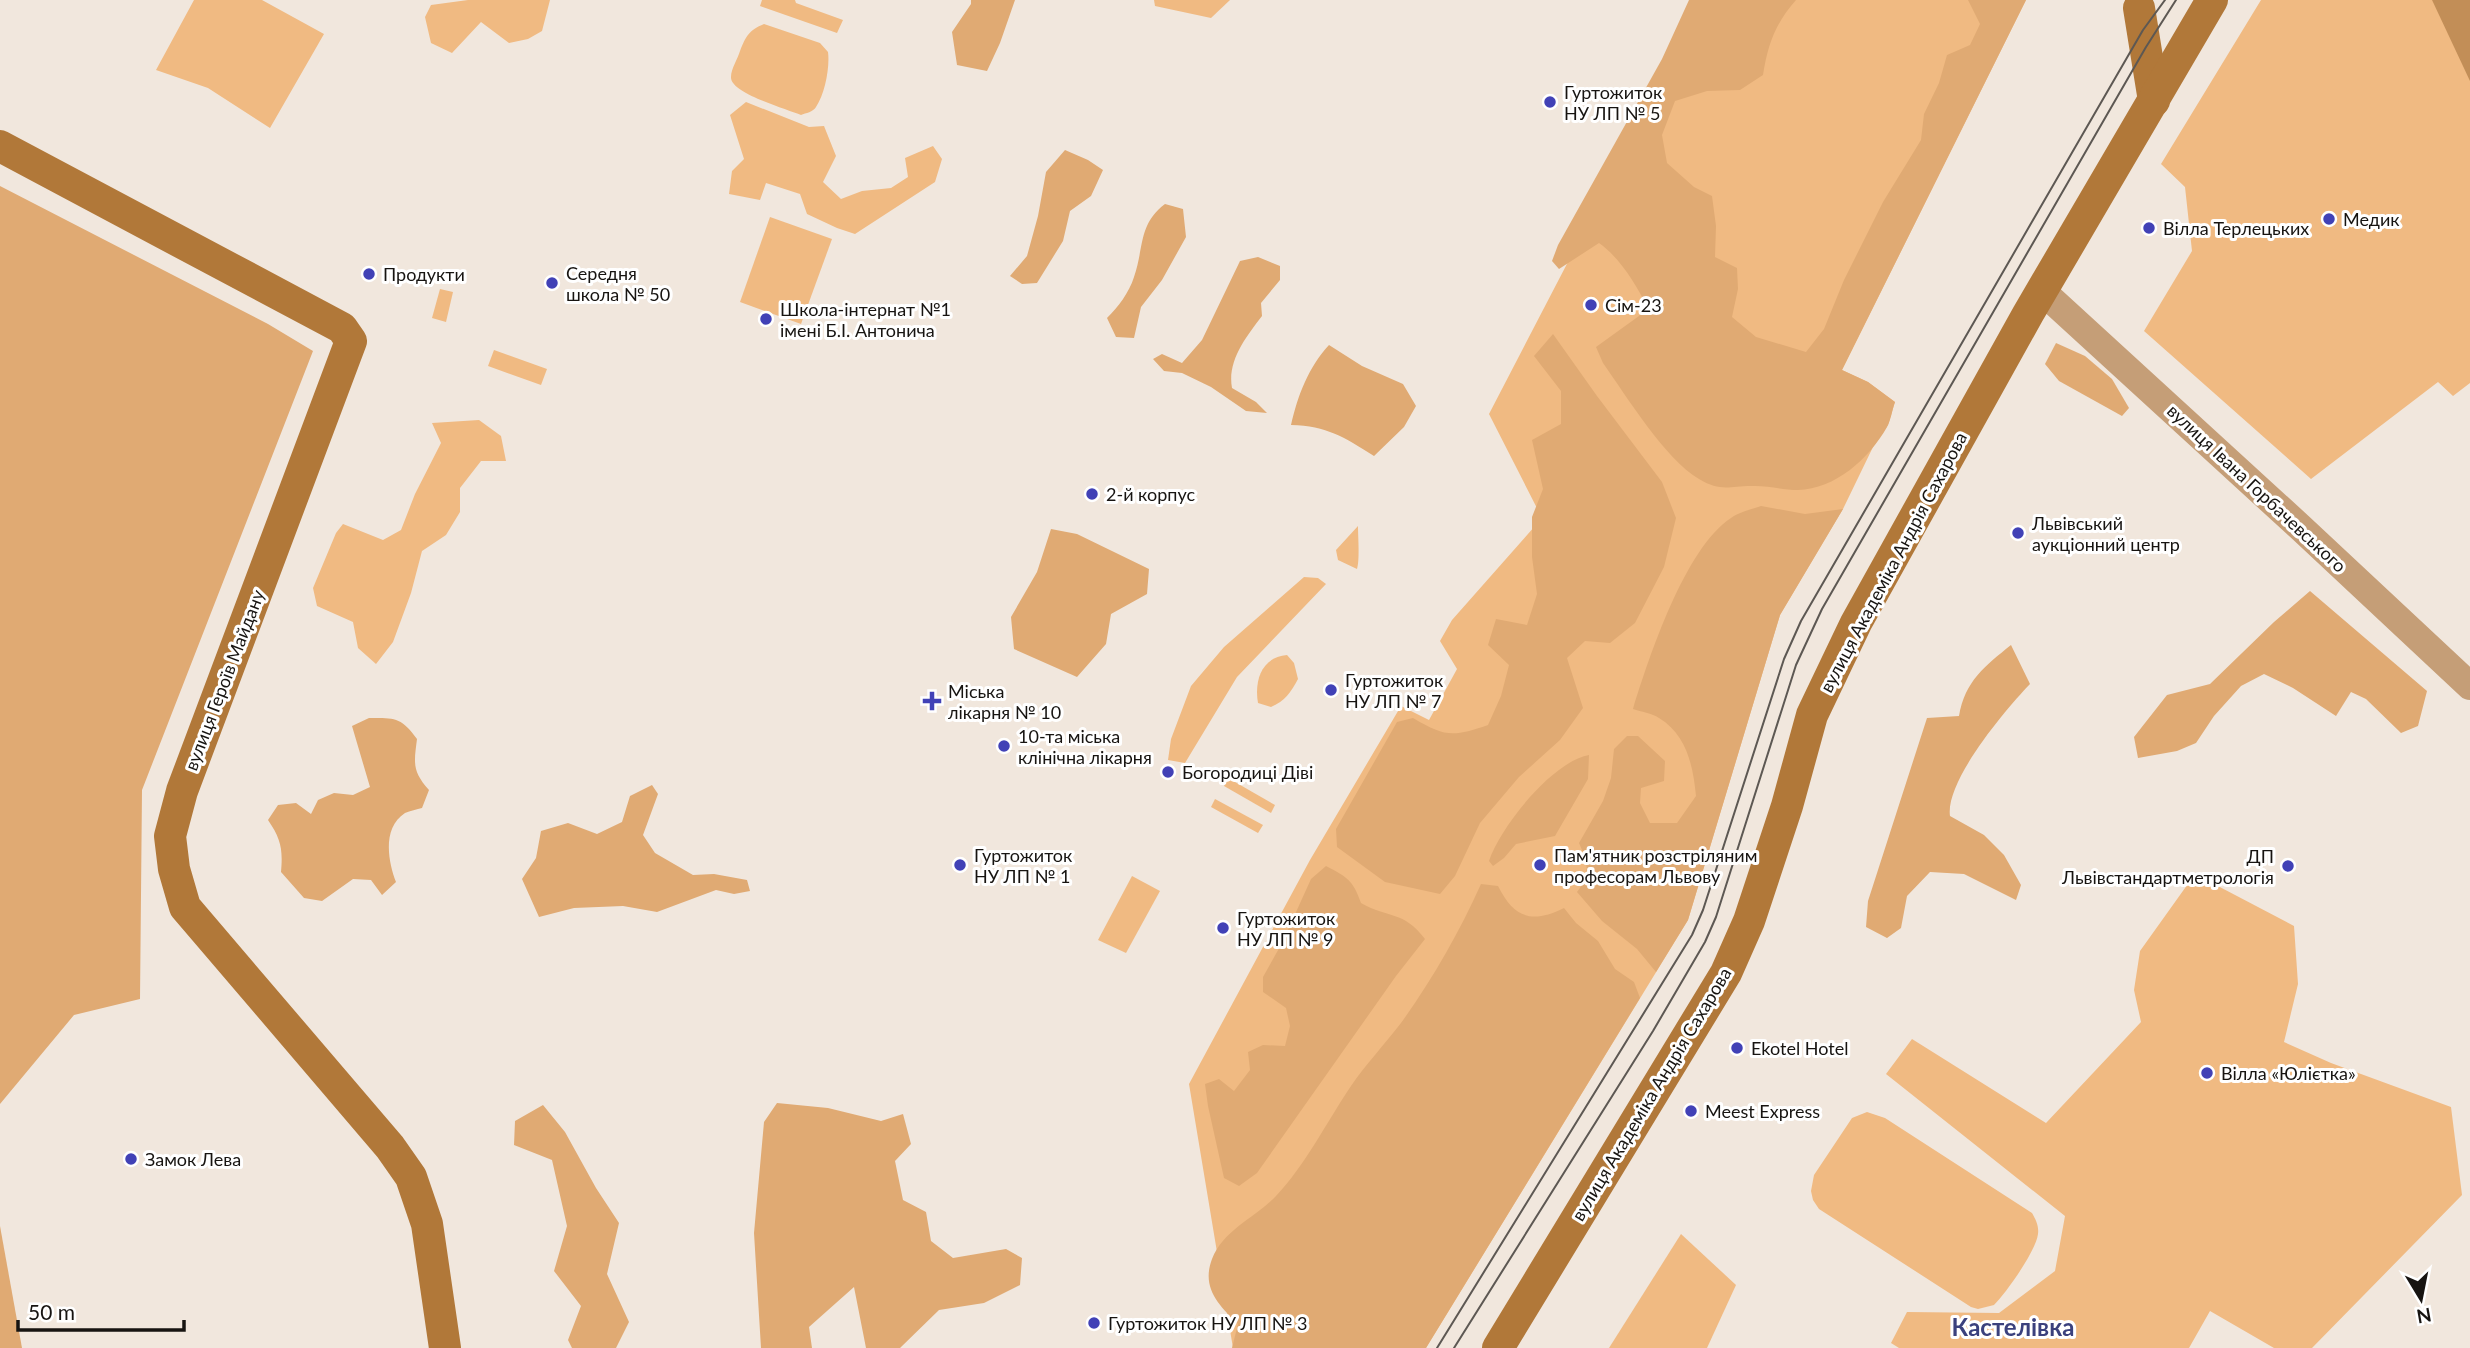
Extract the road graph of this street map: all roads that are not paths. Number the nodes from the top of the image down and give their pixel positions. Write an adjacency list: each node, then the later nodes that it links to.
1 (2211, 0): 3 (main road, вулиця Академіка Андрія Сахарова)
2 (2144, 2): 3 (main road)
3 (2154, 101): 5 (main road, вулиця Академіка Андрія Сахарова)
4 (0, 146): 7 (main road, вулиця Героїв Майдану)
5 (2042, 291): 6 (street, вулиця Івана Горбачевського); 8 (main road, вулиця Академіка Андрія Сахарова)
6 (2470, 687)
7 (445, 1348)
8 (1498, 1348)

